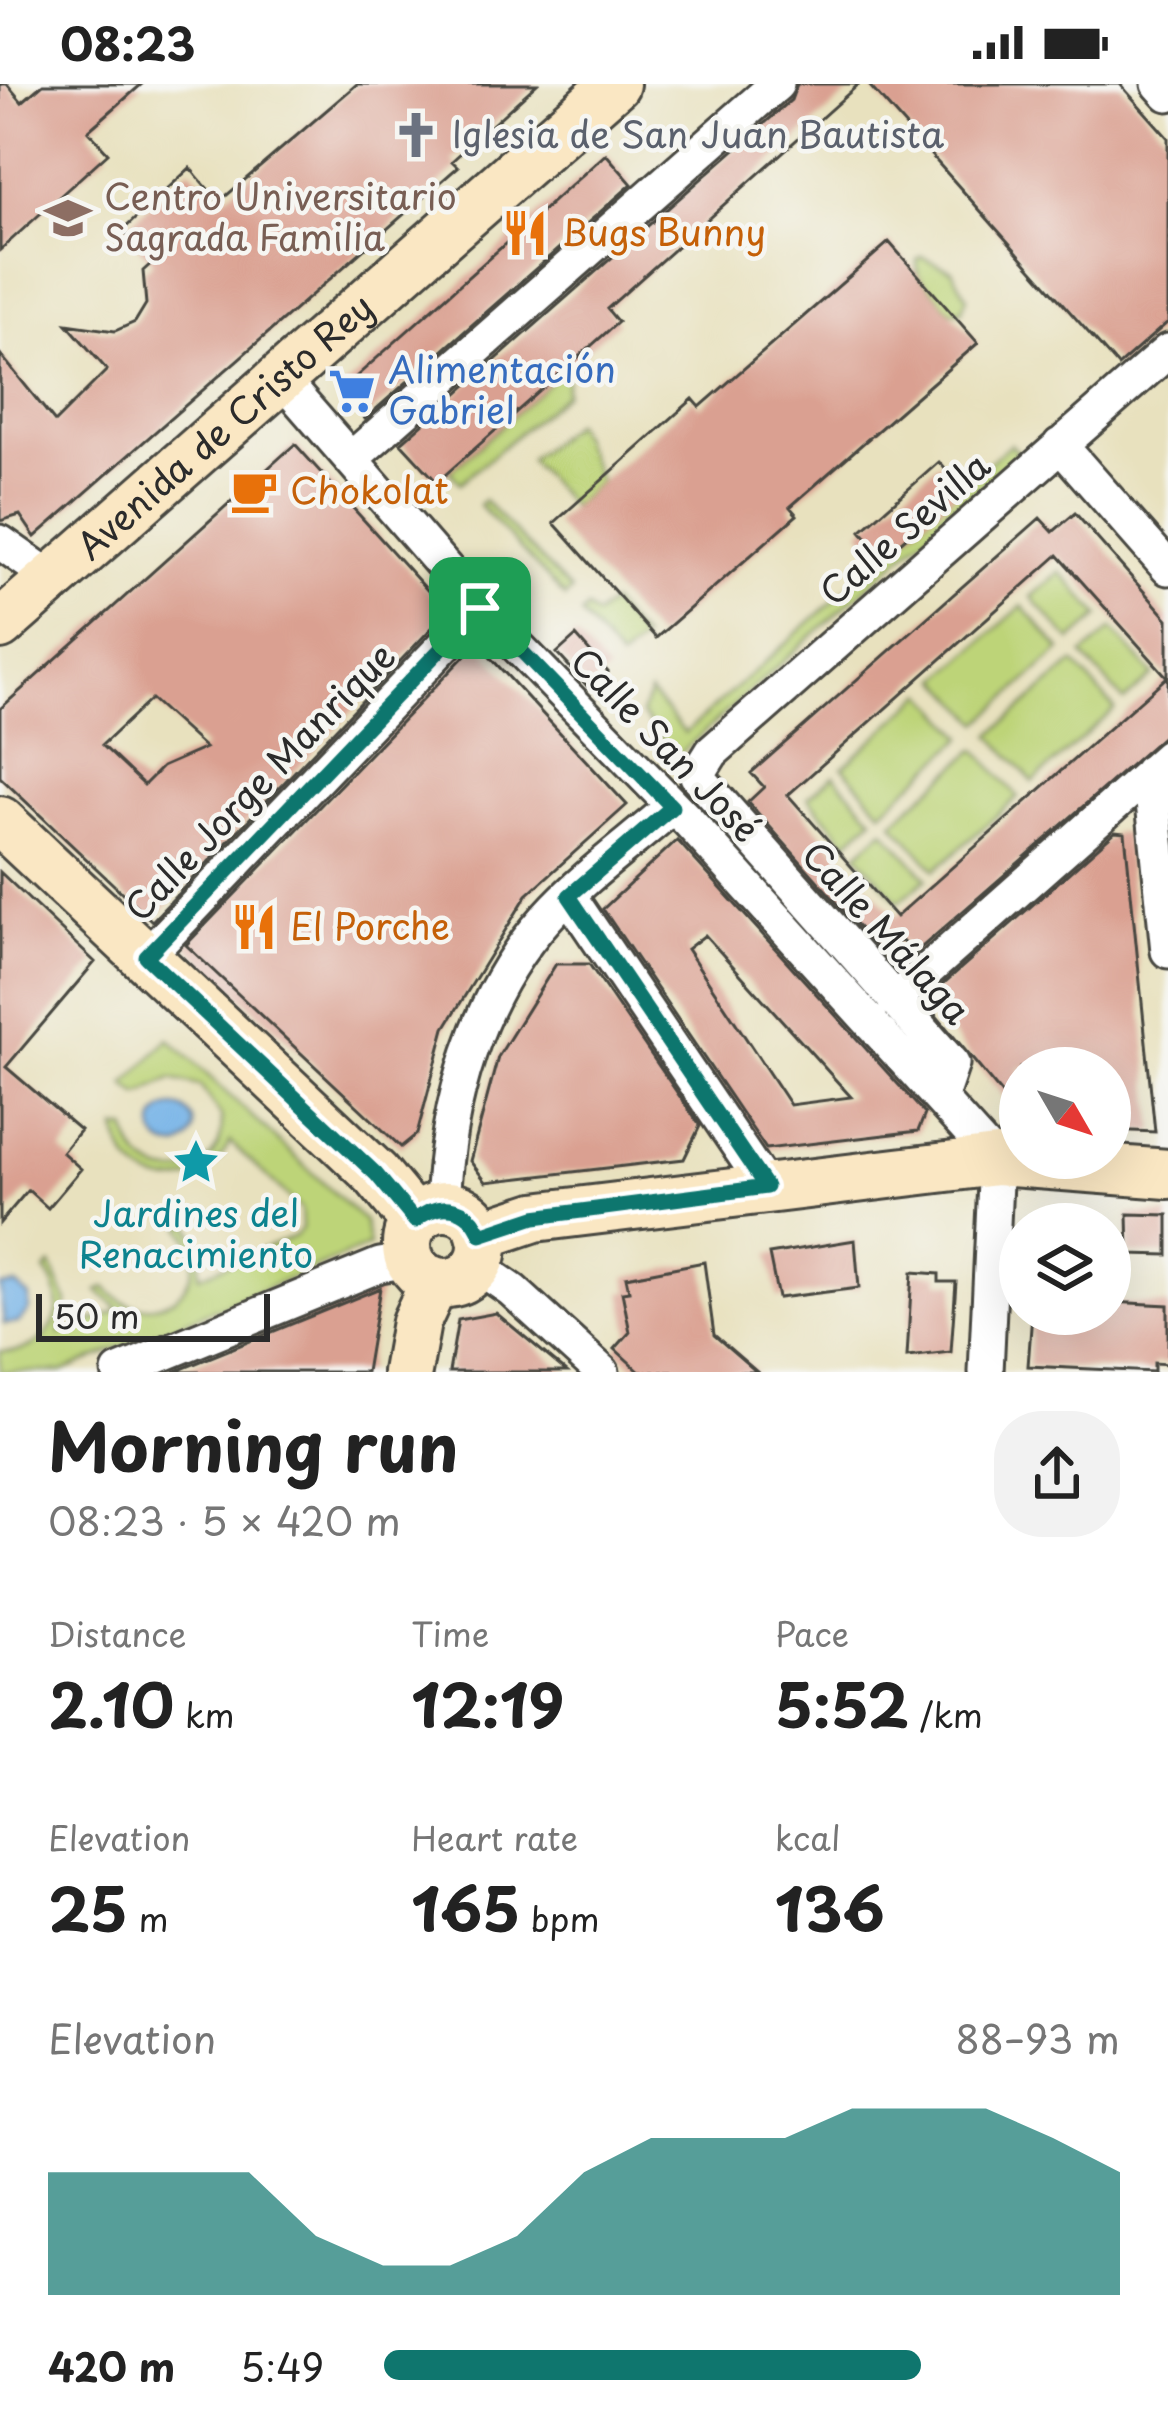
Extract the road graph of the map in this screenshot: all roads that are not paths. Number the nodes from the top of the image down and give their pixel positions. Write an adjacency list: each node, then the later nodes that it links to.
1 (615, 84): 6 (street, Avenida de Cristo Rey)
2 (777, 84): 8 (street)
3 (1159, 84): 4 (street)
4 (1168, 94)
5 (1168, 351): 7 (street, Calle Sevilla)
6 (281, 379): 8 (street, Calle San José); 11 (street, Avenida de Cristo Rey)
7 (1060, 445): 10 (street); 15 (street, Calle Sevilla)
8 (352, 458): 12 (street, Calle San José)
9 (0, 542): 11 (street)
10 (1168, 568)
11 (54, 580): 13 (street, Avenida de Cristo Rey)
12 (480, 608): 16 (street, Calle San José); 20 (street, Calle Jorge Manrique)
13 (0, 626)
14 (1159, 764): 19 (street); 21 (street)
15 (699, 770): 21 (street, Calle Málaga)
16 (672, 807): 18 (street); 22 (street, Calle San José)
17 (0, 821): 20 (street)
18 (569, 896): 25 (street); 26 (street)
19 (1168, 951)
20 (146, 957): 26 (street)
21 (894, 1000): 22 (street, Calle Málaga)
22 (940, 1099): 23 (street, Calle San José)
23 (996, 1160): 24 (street); 25 (street); 30 (street)
24 (1168, 1174)
25 (766, 1187): 26 (street)
26 (443, 1245): 27 (street); 28 (street); 29 (street)
27 (119, 1372)
28 (407, 1372)
29 (602, 1372)
30 (986, 1372)

